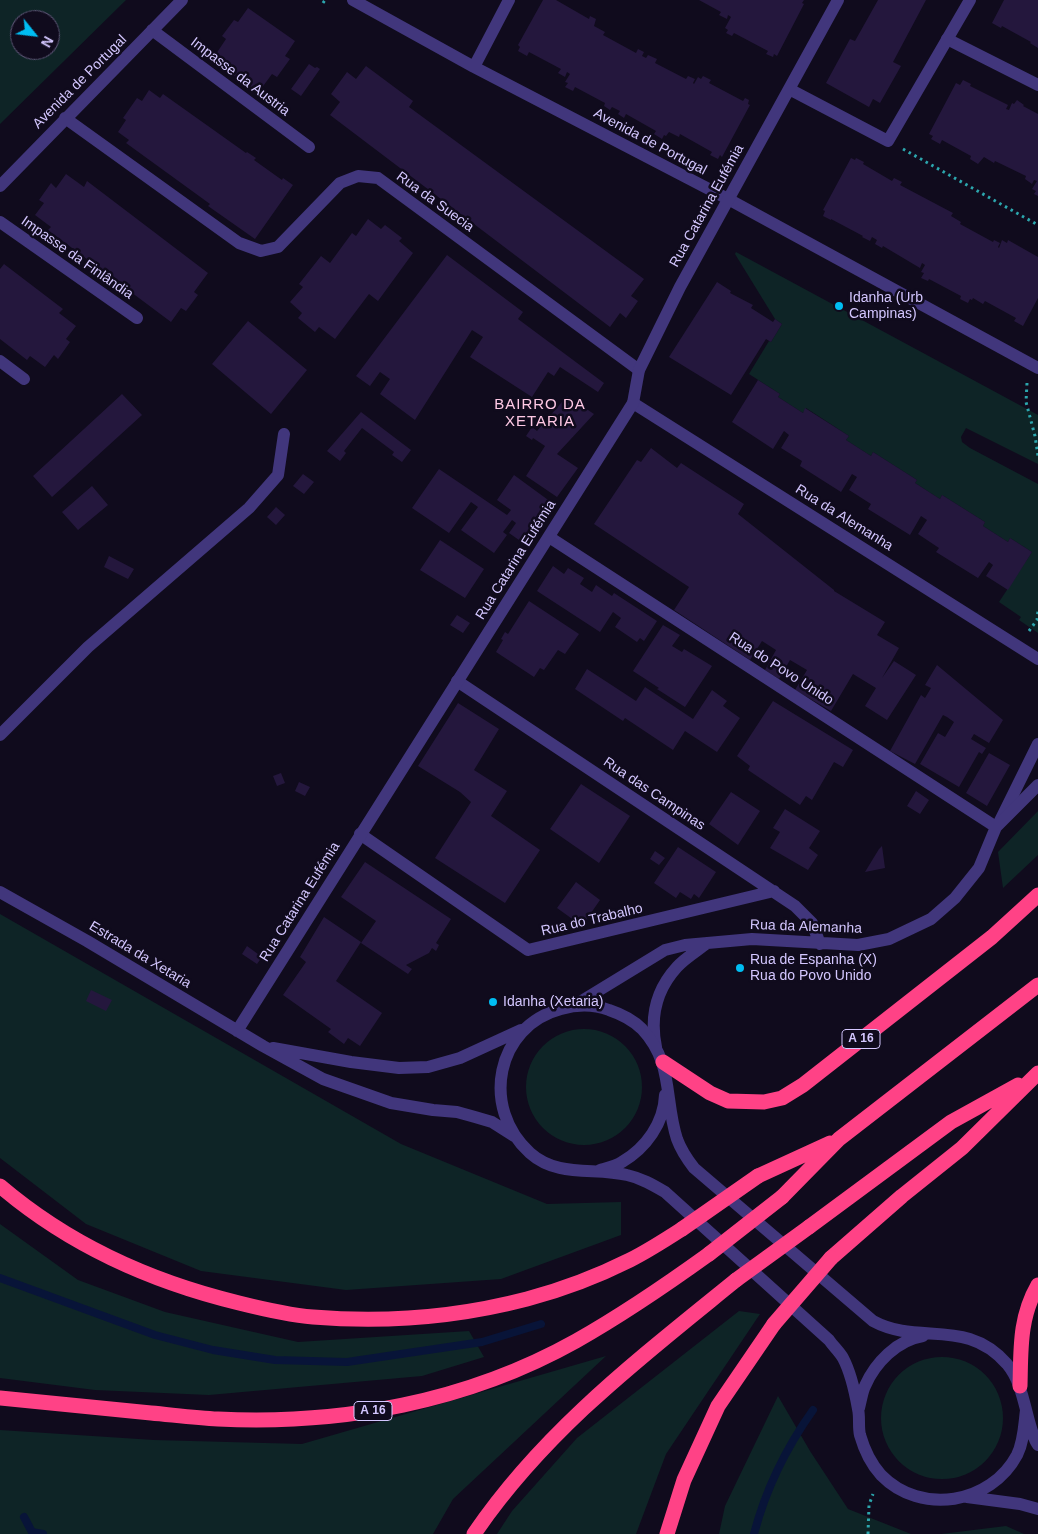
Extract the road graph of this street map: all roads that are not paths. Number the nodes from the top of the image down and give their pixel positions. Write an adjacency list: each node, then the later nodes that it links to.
1 (182, 0): 6 (street, Avenida de Portugal)
2 (353, 0): 8 (street, Avenida de Portugal)
3 (509, 0): 8 (street)
4 (838, 0): 10 (street, Rua Catarina Eufémia)
5 (970, 0): 7 (street)
6 (152, 30): 11 (street, Avenida de Portugal); 12 (street, Impasse da Austria)
7 (947, 39): 9 (street); 10 (street)
8 (474, 67): 14 (street, Avenida de Portugal)
9 (1038, 85)
10 (789, 89): 14 (street, Rua Catarina Eufémia)
11 (65, 118): 13 (street, Avenida de Portugal); 19 (street, Rua da Suecia)
12 (309, 147)
13 (0, 186)
14 (728, 200): 18 (street, Avenida de Portugal); 19 (street, Rua Catarina Eufémia)
15 (0, 222): 16 (street, Impasse da Finlândia)
16 (137, 318)
17 (0, 361): 20 (street)
18 (1036, 367)
19 (639, 370): 21 (street, Rua Catarina Eufémia)
20 (24, 379)
21 (634, 403): 23 (street, Rua Catarina Eufémia); 24 (street, Rua da Alemanha)
22 (284, 434): 26 (street)
23 (548, 537): 25 (street, Rua Catarina Eufémia); 29 (street, Rua do Povo Unido)
24 (1038, 659)
25 (457, 681): 30 (street, Rua Catarina Eufémia); 31 (street, Rua das Campinas)
26 (0, 734)
27 (1038, 744): 29 (street, Rua da Alemanha)
28 (1038, 785): 29 (street)
29 (996, 827): 35 (street, Rua da Alemanha)
30 (360, 834): 31 (street, Rua do Trabalho); 39 (street, Rua Catarina Eufémia)
31 (774, 891): 35 (street, Rua das Campinas)
32 (0, 892): 39 (street, Estrada da Xetaria)
33 (1038, 895): 42 (highway, A 16)
34 (707, 943): 35 (street, Rua da Alemanha); 37 (street, Rua da Alemanha); 41 (street)
35 (820, 944)
36 (1038, 985): 46 (highway, A 16)
37 (575, 1005): 38 (street); 41 (street)
38 (526, 1027): 40 (street, Estrada da Xetaria); 45 (street)
39 (237, 1030): 40 (street, Estrada da Xetaria)
40 (263, 1046): 45 (street, Estrada da Xetaria)
41 (656, 1047): 42 (street)
42 (663, 1062): 44 (street)
43 (1035, 1075): 58 (highway, bridge); 59 (highway, bridge)
44 (666, 1079): 47 (street); 50 (street)
45 (514, 1136): 47 (street)
46 (838, 1139): 48 (highway, bridge); 52 (highway, A 16, bridge)
47 (597, 1171): 54 (street)
48 (0, 1186)
49 (1038, 1285): 51 (highway)
50 (943, 1333): 51 (street); 54 (street)
51 (1020, 1386): 53 (street)
52 (0, 1398)
53 (1026, 1410): 55 (street); 56 (street)
54 (859, 1411): 56 (street)
55 (1038, 1446)
56 (967, 1497): 57 (street)
57 (1038, 1509)
58 (474, 1534)
59 (667, 1534)

